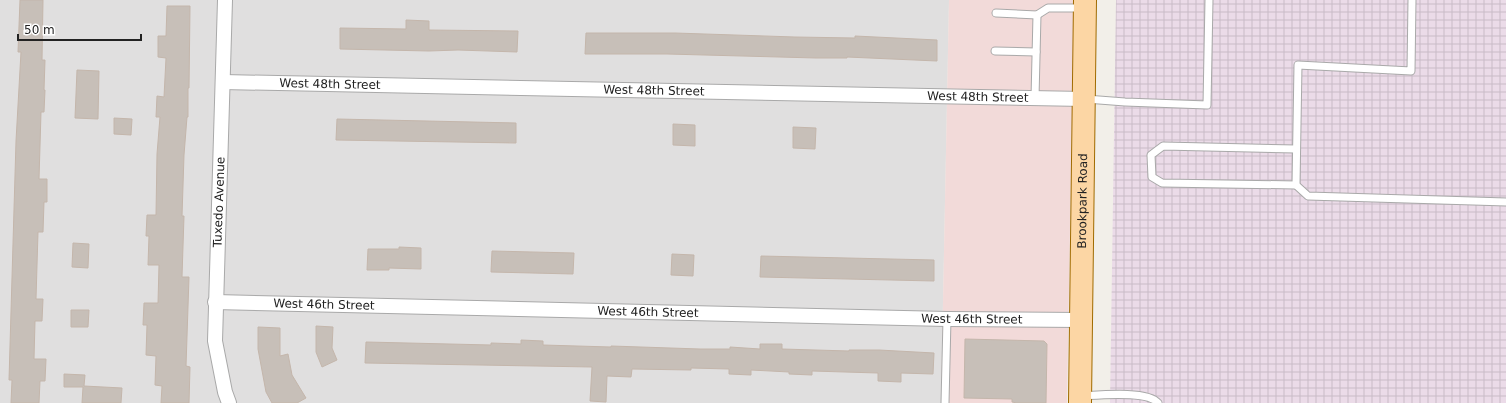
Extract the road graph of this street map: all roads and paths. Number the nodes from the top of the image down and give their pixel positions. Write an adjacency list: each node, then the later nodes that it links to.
1 (225, 0): 9 (street, Tuxedo Avenue)
2 (1209, 0): 11 (lane)
3 (1412, 0): 12 (lane)
4 (1085, 4): 6 (lane); 11 (main road, Brookpark Road)
5 (996, 13): 6 (lane)
6 (1037, 15): 8 (lane)
7 (995, 51): 8 (lane)
8 (1036, 52): 10 (lane)
9 (223, 82): 10 (street, West 48th Street); 15 (street, Tuxedo Avenue)
10 (1035, 98): 11 (street, West 48th Street)
11 (1084, 98): 17 (main road, Brookpark Road)
12 (1296, 149): 13 (lane); 13 (lane)
13 (1296, 186): 14 (lane)
14 (1506, 202)
15 (215, 302): 16 (street, West 46th Street); 19 (street, Tuxedo Avenue)
16 (947, 318): 17 (street, West 46th Street); 20 (lane)
17 (1081, 320): 18 (main road, Brookpark Road)
18 (1080, 400): 21 (lane)
19 (229, 403)
20 (945, 403)
21 (1158, 403)

